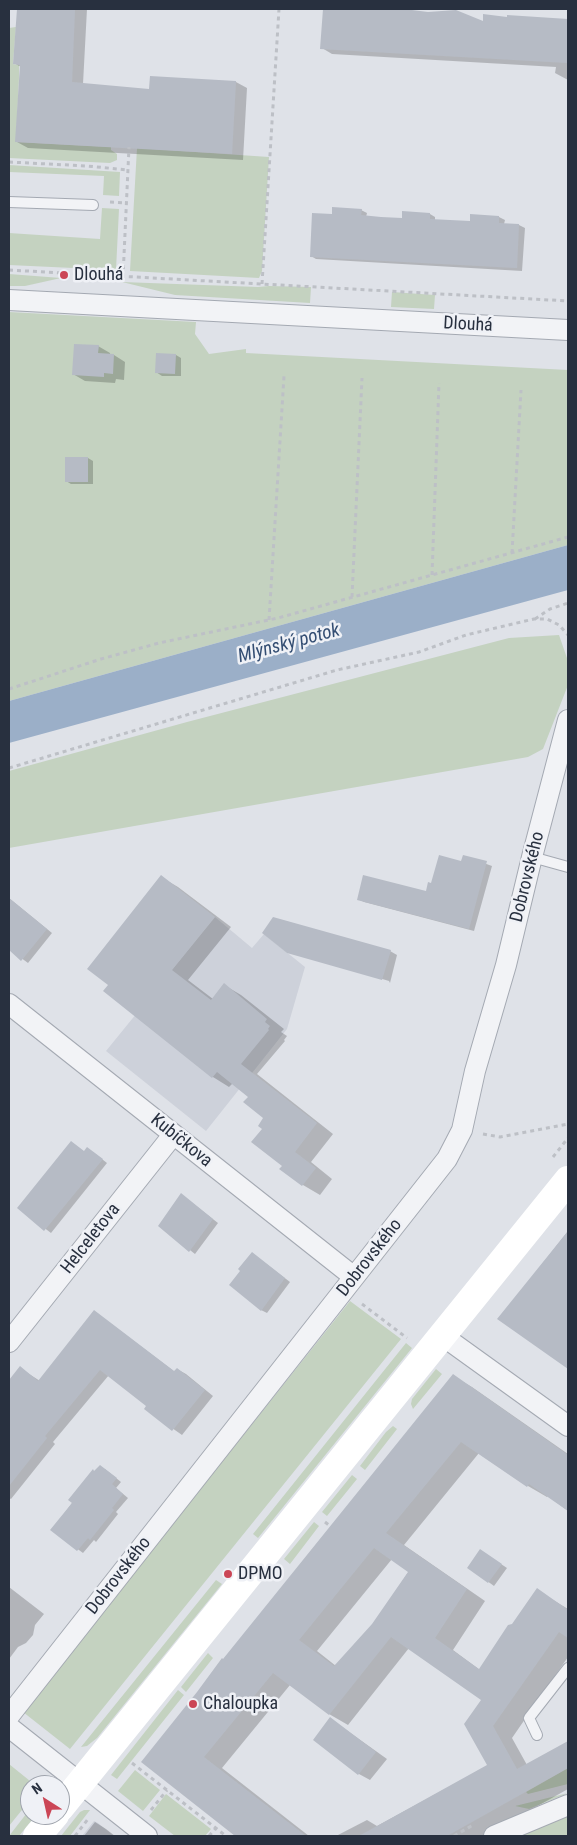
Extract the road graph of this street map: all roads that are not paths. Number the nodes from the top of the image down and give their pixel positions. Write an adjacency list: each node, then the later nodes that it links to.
1 (9, 202): 2 (lane)
2 (93, 206)
3 (9, 300): 4 (street, Dlouhá)
4 (568, 330)
5 (568, 720): 6 (street, Dobrovského)
6 (532, 857): 7 (lane); 11 (street, Dobrovského)
7 (568, 867)
8 (9, 1004): 9 (street, Kubíčkova)
9 (173, 1135): 11 (street, Kubíčkova); 13 (street, Helceletova)
10 (568, 1180): 12 (main road)
11 (354, 1277): 17 (street, Dobrovského)
12 (443, 1336): 14 (street); 20 (main road)
13 (9, 1342)
14 (568, 1426)
15 (568, 1668): 16 (lane)
16 (565, 1680): 19 (lane)
17 (9, 1716)
18 (9, 1727): 20 (street)
19 (537, 1735)
20 (80, 1784): 21 (main road); 25 (street)
21 (70, 1796)
22 (568, 1805): 26 (street)
23 (46, 1825): 24 (main road)
24 (37, 1836)
25 (147, 1836)
26 (494, 1836)

